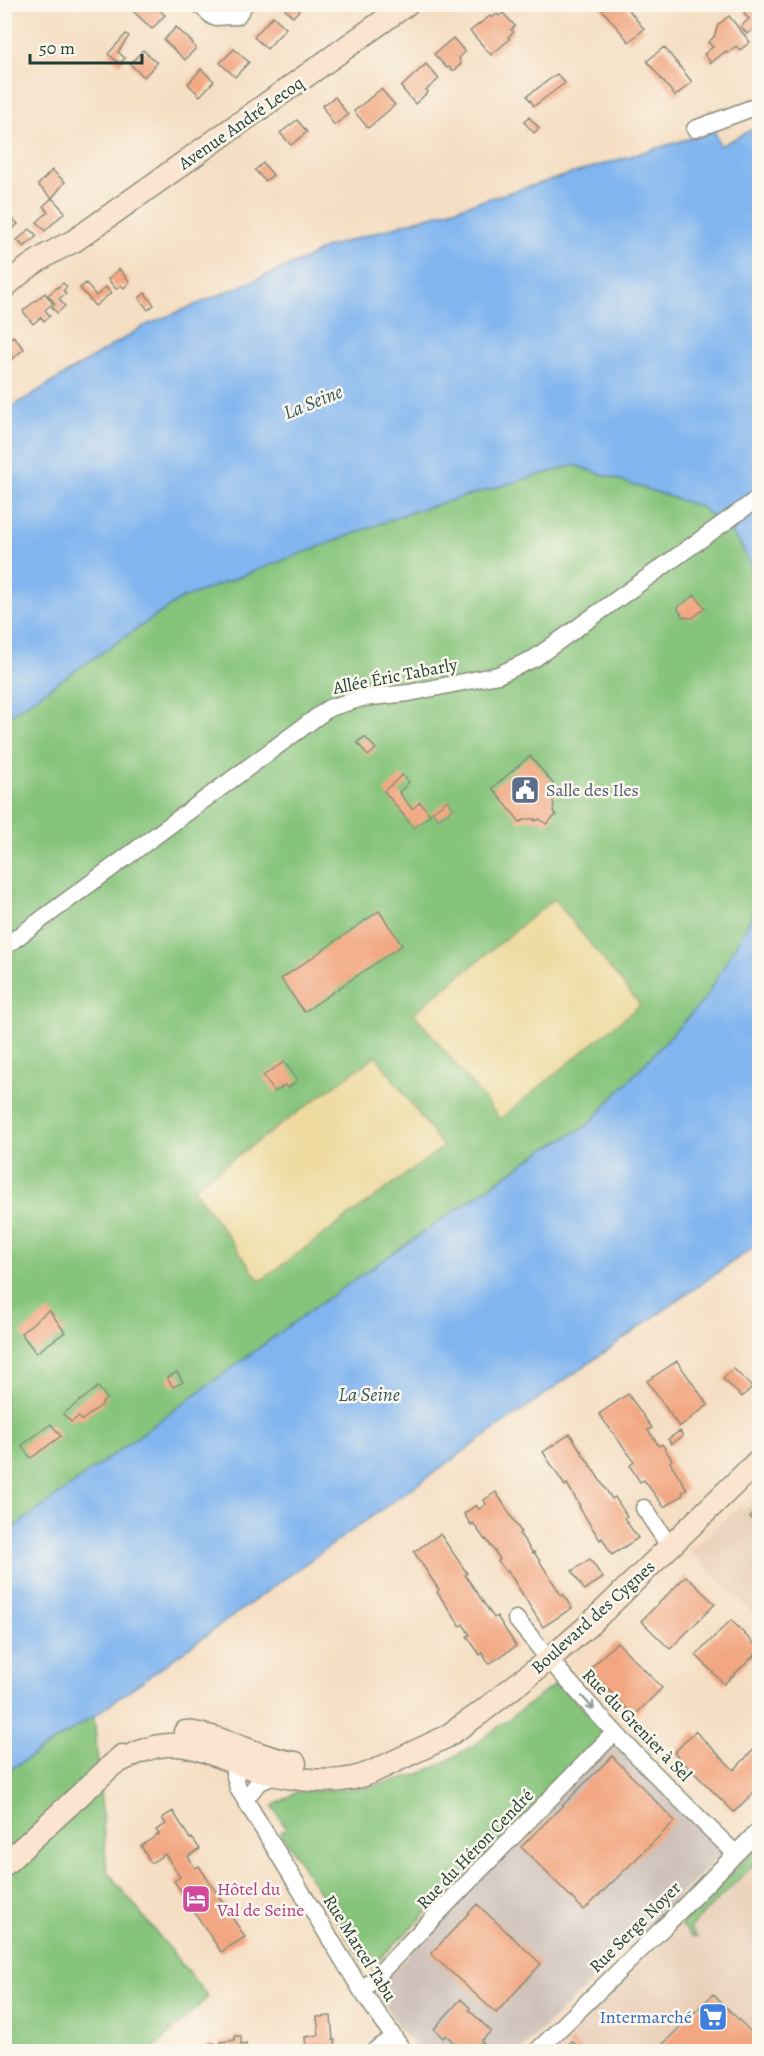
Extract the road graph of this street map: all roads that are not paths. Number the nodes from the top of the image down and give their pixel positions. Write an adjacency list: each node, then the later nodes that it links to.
1 (199, 4): 2 (street)
2 (245, 4)
3 (407, 4): 6 (main road, Avenue André Lecoq)
4 (759, 105): 5 (street)
5 (695, 129)
6 (74, 241): 7 (main road, Avenue André Lecoq); 8 (main road, Avenue André Lecoq)
7 (4, 288)
8 (4, 293)
9 (759, 497): 10 (street, Allée Éric Tabarly)
10 (4, 947)
11 (759, 1459): 13 (main road, Boulevard des Cygnes)
12 (644, 1508): 13 (street)
13 (670, 1547): 15 (main road, Boulevard des Cygnes)
14 (516, 1619): 15 (street, Rue du Grenier à Sel)
15 (548, 1660): 16 (street, Rue du Grenier à Sel, one-way to 16); 17 (main road, Boulevard des Cygnes)
16 (614, 1733): 22 (street, Rue du Grenier à Sel); 24 (street, Rue du Héron Cendré)
17 (409, 1753): 18 (main road, Boulevard des Cygnes); 19 (main road, Boulevard des Cygnes)
18 (246, 1758): 19 (main road, Boulevard des Cygnes); 20 (street, Rue Marcel Tabu); 23 (main road, Boulevard des Cygnes)
19 (276, 1775): 20 (street)
20 (248, 1800): 24 (street, Rue Marcel Tabu)
21 (759, 1829): 22 (street, Rue Serge Noyer)
22 (735, 1853): 28 (street, Rue Serge Noyer)
23 (4, 1865)
24 (362, 1991): 25 (street, Rue Marcel Tabu)
25 (393, 2037): 26 (street); 27 (street, Rue Marcel Tabu)
26 (373, 2052)
27 (404, 2052)
28 (536, 2052)

